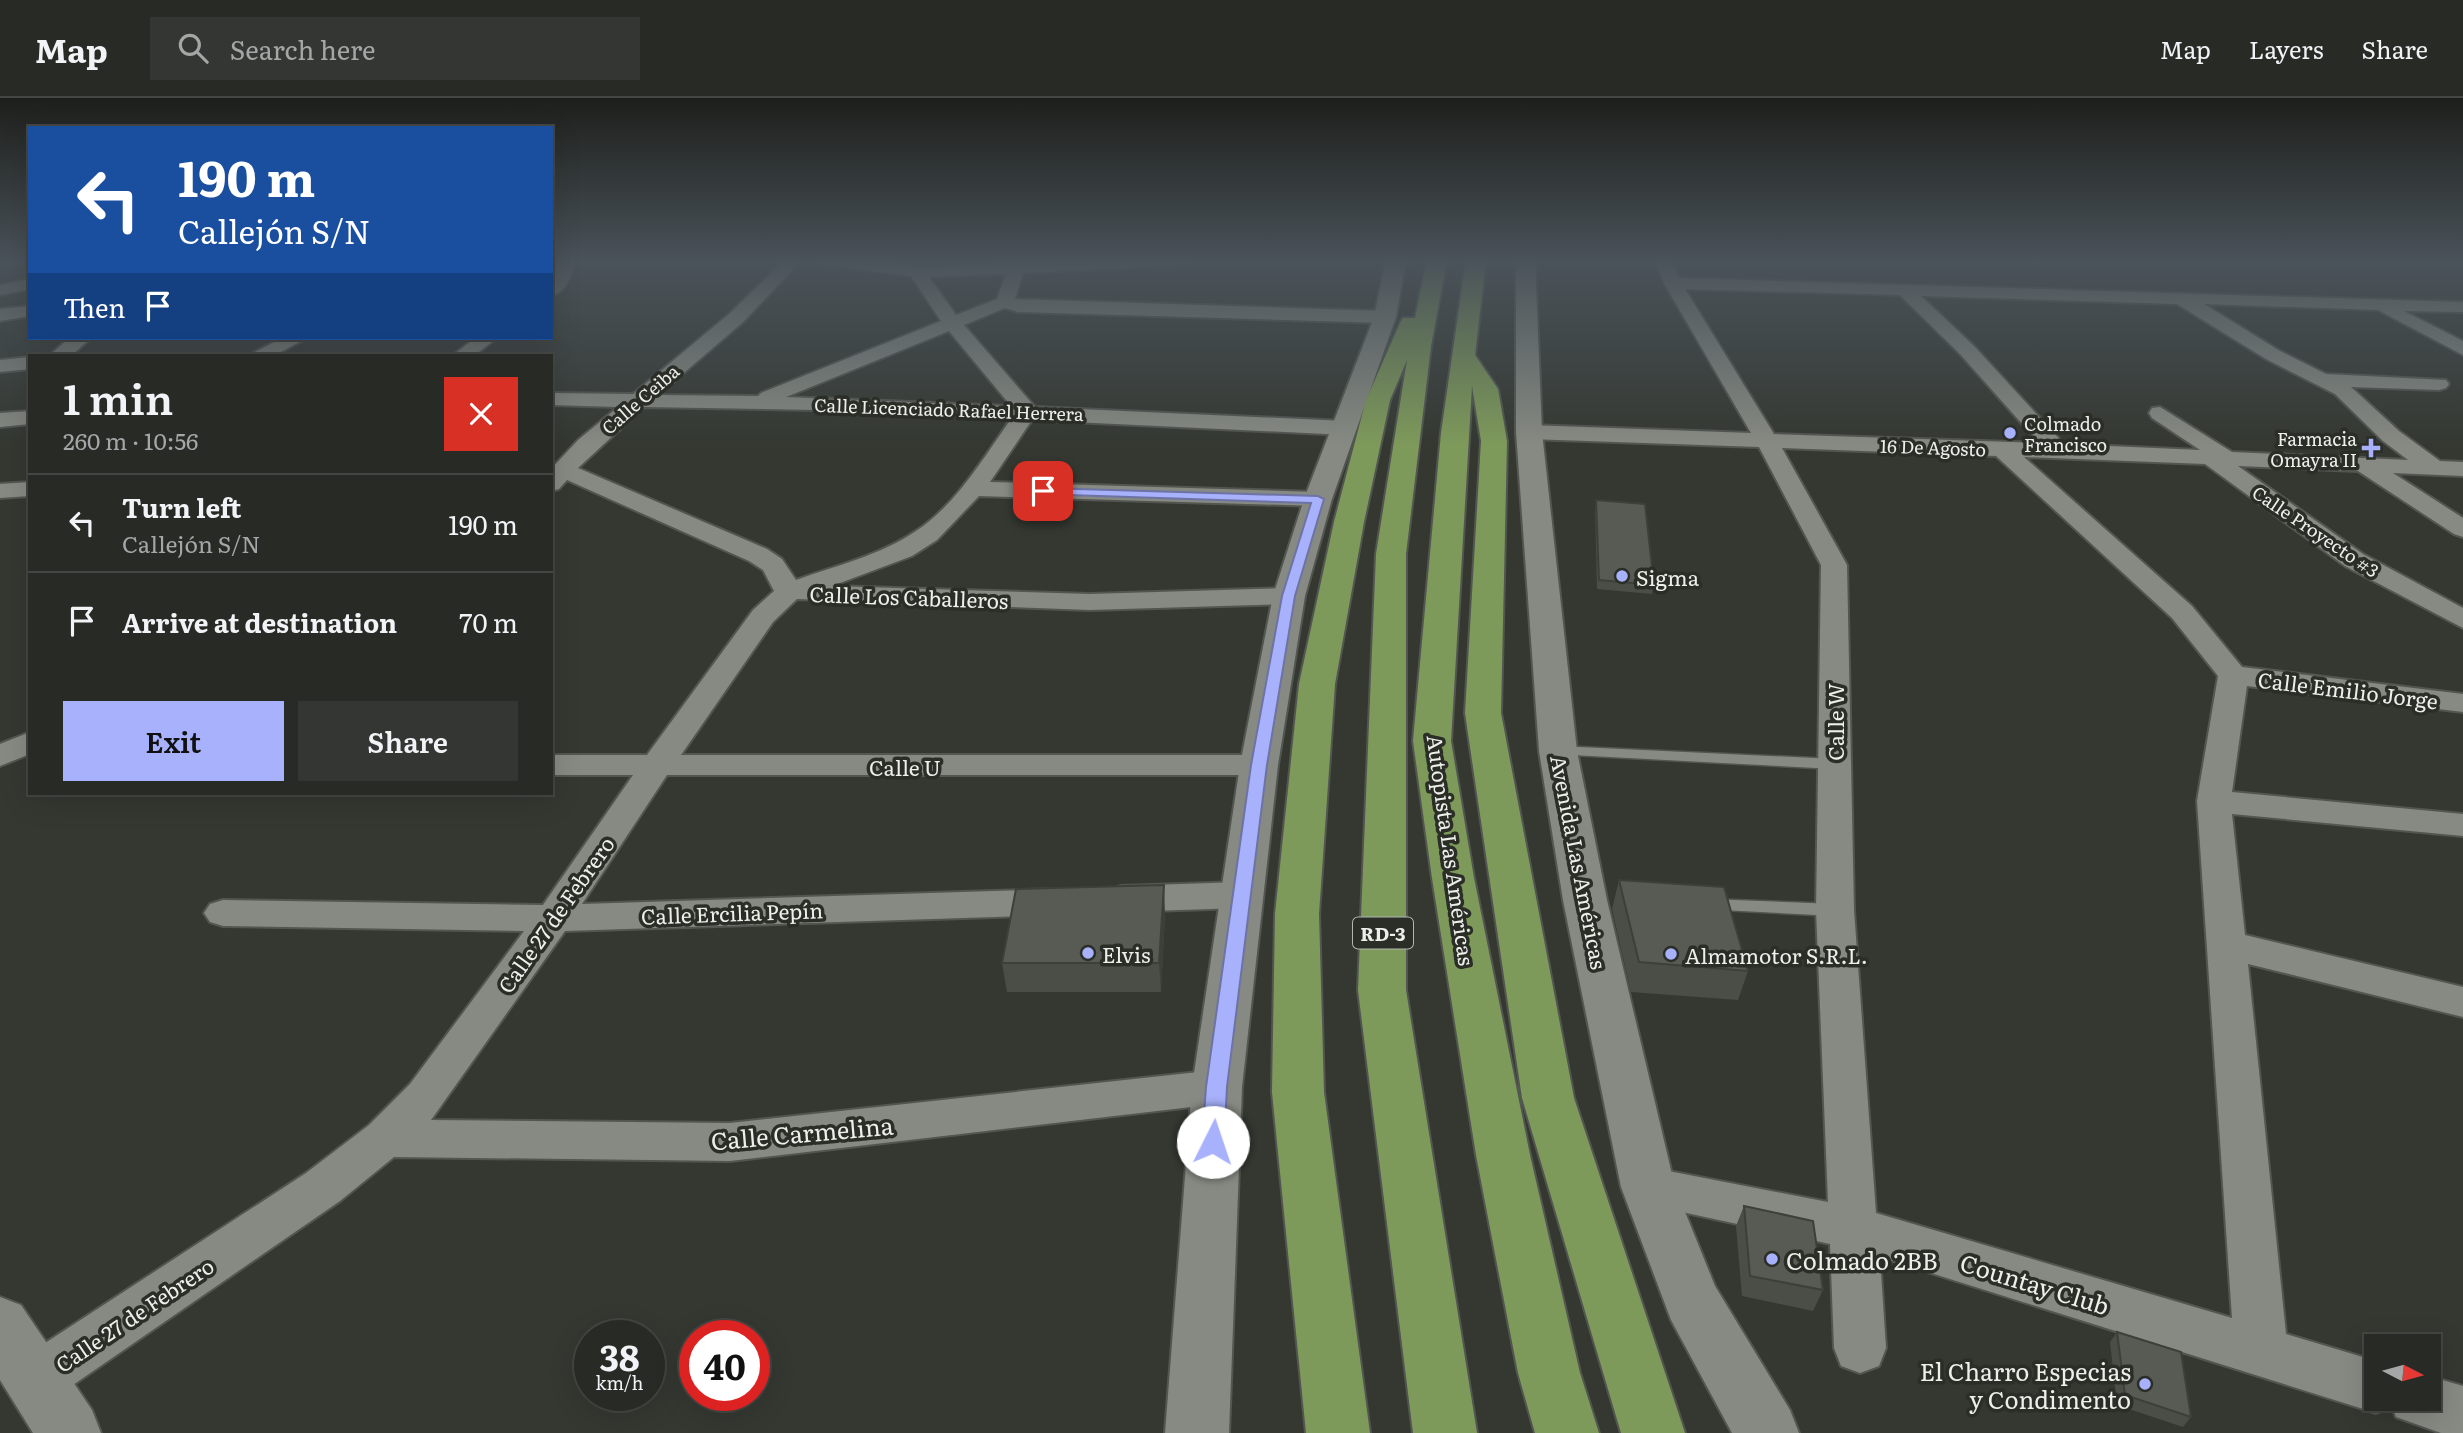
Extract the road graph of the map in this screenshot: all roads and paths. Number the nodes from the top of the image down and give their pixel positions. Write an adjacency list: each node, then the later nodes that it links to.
1 (731, 322): 25 (street, Calle Ceiba)
2 (951, 322): 26 (street); 27 (street)
3 (1383, 322): 31 (street)
4 (1411, 322): 82 (highway)
5 (1427, 322): 83 (highway, RD-3)
6 (1468, 322): 19 (highway, Autopista Las Américas)
7 (1526, 322): 32 (street, Avenida Las Américas)
8 (1698, 322): 33 (street, Calle W)
9 (1938, 322): 35 (street)
10 (2220, 322): 22 (street)
11 (2413, 322): 15 (street)
12 (79, 340): 16 (street)
13 (293, 340): 17 (street)
14 (484, 340): 18 (street)
15 (2463, 349)
16 (61, 354)
17 (268, 354)
18 (464, 354)
19 (1464, 355): 84 (highway, Autopista Las Américas); 85 (highway)
20 (28, 363): 21 (street)
21 (0, 366)
22 (2321, 380): 23 (street); 39 (street)
23 (2439, 384)
24 (553, 399): 25 (street, Calle Licenciado Rafael Herrera)
25 (636, 401): 26 (street, Calle Licenciado Rafael Herrera); 37 (street, Calle Ceiba)
26 (757, 402): 27 (street, Calle Licenciado Rafael Herrera)
27 (1027, 412): 31 (street, Calle Licenciado Rafael Herrera); 42 (street, Calle 27 de Febrero)
28 (2160, 413): 36 (street, Calle Proyecto #3)
29 (28, 417): 30 (street)
30 (0, 419)
31 (1346, 428): 44 (street)
32 (1529, 432): 33 (street, 16 De Agosto); 52 (street, Avenida Las Américas)
33 (1768, 442): 34 (street, 16 De Agosto); 54 (street, Calle W)
34 (2002, 449): 35 (street, 16 De Agosto); 49 (street)
35 (2058, 451): 36 (street, 16 De Agosto)
36 (2218, 457): 38 (street, 16 De Agosto); 48 (street, Calle Proyecto #3)
37 (556, 459): 46 (street, Calle Los Caballeros)
38 (2363, 464): 39 (street, 16 De Agosto); 45 (street)
39 (2433, 467): 40 (street, 16 De Agosto)
40 (2463, 469)
41 (28, 489): 43 (street)
42 (973, 489): 44 (street); 46 (street, Calle 27 de Febrero)
43 (0, 491)
44 (1318, 499): 47 (street)
45 (2463, 529)
46 (789, 592): 47 (street, Calle Los Caballeros); 57 (street, Calle 27 de Febrero)
47 (1289, 596): 56 (street)
48 (2463, 619)
49 (2233, 675): 50 (street, Calle Emilio Jorge); 60 (street)
50 (2463, 703)
51 (28, 743): 53 (street)
52 (1558, 751): 54 (lane); 71 (street, Avenida Las Américas)
53 (0, 756)
54 (1835, 764): 64 (street, Calle W)
55 (553, 765): 57 (street, Calle U)
56 (1259, 765): 57 (street, Calle U); 62 (street)
57 (660, 766): 66 (street, Calle 27 de Febrero)
58 (28, 768): 59 (street)
59 (0, 770)
60 (2214, 801): 61 (street); 67 (street)
61 (2463, 825)
62 (1241, 895): 66 (street, Calle Ercilia Pepín); 69 (street)
63 (1696, 905): 64 (lane)
64 (1835, 911): 72 (street, Calle W)
65 (223, 913): 66 (street, Calle Ercilia Pepín)
66 (554, 918): 70 (street, Calle 27 de Febrero)
67 (2228, 945): 68 (street); 75 (street)
68 (2463, 1002)
69 (1217, 1087): 70 (street, Calle Carmelina); 81 (street)
70 (385, 1138): 76 (street, Calle 27 de Febrero)
71 (1648, 1186): 72 (street, Countay Club); 86 (street, Avenida Las Américas)
72 (1854, 1228): 74 (street, Calle W); 75 (street, Countay Club)
73 (0, 1325): 76 (street)
74 (1860, 1348)
75 (2261, 1351): 77 (street, Countay Club)
76 (35, 1380): 80 (street)
77 (2364, 1383)
78 (2441, 1406): 79 (street)
79 (2463, 1413)
80 (69, 1433)
81 (1197, 1433)
82 (1339, 1433)
83 (1445, 1433)
84 (1567, 1433)
85 (1653, 1433)
86 (1767, 1433)

